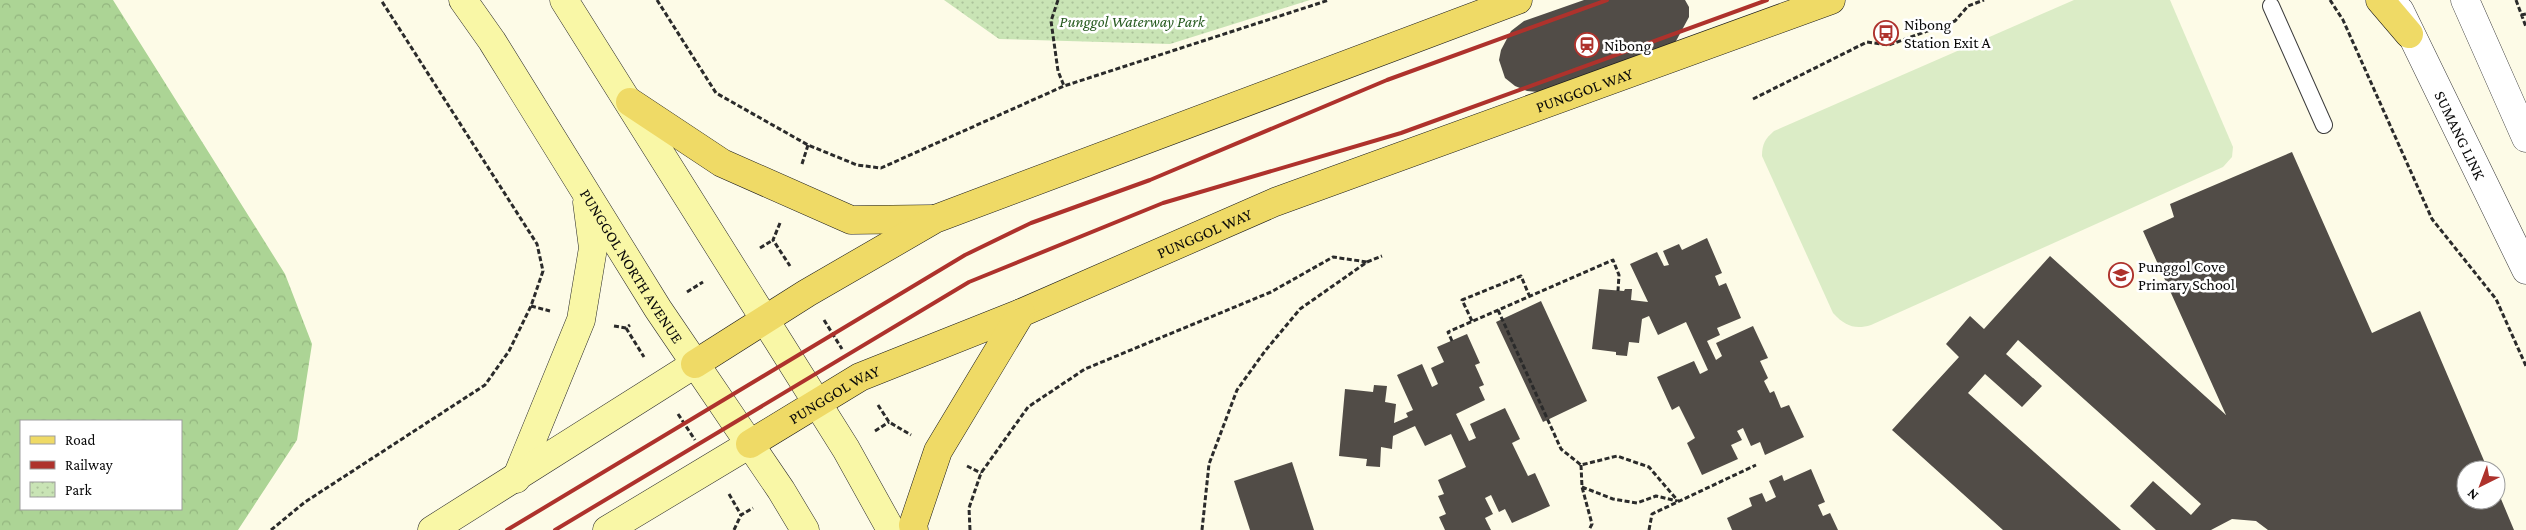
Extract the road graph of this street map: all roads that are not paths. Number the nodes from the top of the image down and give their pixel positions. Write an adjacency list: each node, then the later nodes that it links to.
1 (463, 0): 13 (main road, PUNGGOL NORTH AVENUE)
2 (564, 0): 10 (main road)
3 (1518, 0): 14 (main road)
4 (1831, 0): 16 (main road, PUNGGOL WAY)
5 (2380, 0): 9 (main road)
6 (2395, 0): 9 (street, SUMANG LINK)
7 (2464, 0): 12 (street)
8 (2271, 6): 11 (lane)
9 (2409, 34): 15 (street, SUMANG LINK)
10 (630, 102): 14 (main road); 17 (main road)
11 (2324, 125)
12 (2526, 138)
13 (586, 192): 18 (main road, PUNGGOL NORTH AVENUE); 21 (main road)
14 (935, 220): 17 (main road)
15 (2526, 270)
16 (1021, 314): 19 (main road, PUNGGOL WAY); 26 (main road)
17 (764, 320): 18 (main road); 19 (main road)
18 (695, 364): 20 (main road, PUNGGOL NORTH AVENUE); 21 (main road)
19 (817, 404): 20 (main road, PUNGGOL WAY); 25 (main road)
20 (750, 444): 23 (main road, PUNGGOL WAY); 24 (main road, PUNGGOL NORTH AVENUE)
21 (516, 479): 22 (main road)
22 (432, 530)
23 (607, 530)
24 (805, 530)
25 (891, 530)
26 (914, 530)

